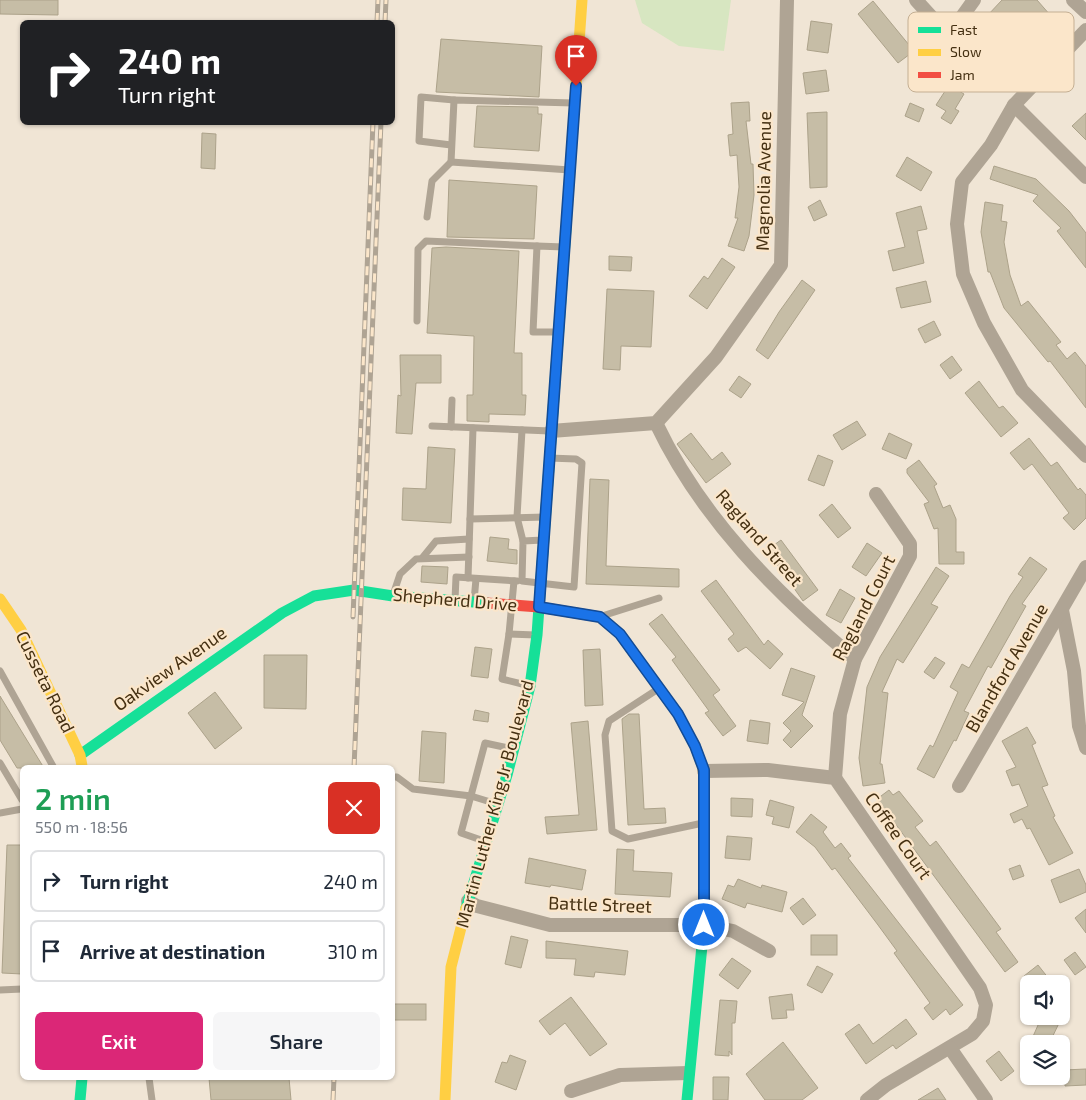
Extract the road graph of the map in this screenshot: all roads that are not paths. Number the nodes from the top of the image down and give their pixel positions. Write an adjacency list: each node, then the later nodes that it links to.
1 (582, 0): 11 (street, Martin Luther King Jr Boulevard)
2 (787, 0): 23 (street, Magnolia Avenue)
3 (974, 0): 5 (street)
4 (1073, 0): 6 (street)
5 (965, 12)
6 (1086, 12)
7 (1086, 30): 8 (street)
8 (1074, 42)
9 (1026, 92): 12 (street)
10 (454, 100): 11 (lane); 13 (lane); 13 (lane)
11 (575, 103): 15 (street, Martin Luther King Jr Boulevard)
12 (1014, 105): 16 (street); 29 (street)
13 (451, 145): 14 (lane)
14 (451, 162): 15 (lane); 17 (lane)
15 (571, 170): 19 (street, Martin Luther King Jr Boulevard)
16 (1086, 177)
17 (427, 217)
18 (538, 246): 19 (lane); 20 (lane); 21 (lane)
19 (566, 247): 21 (street, Martin Luther King Jr Boulevard)
20 (417, 321)
21 (557, 332): 28 (street, Martin Luther King Jr Boulevard)
22 (452, 400): 25 (lane)
23 (656, 423): 28 (street); 58 (street, Ragland Street)
24 (432, 426): 25 (lane)
25 (451, 427): 26 (lane)
26 (474, 428): 27 (lane); 34 (lane)
27 (522, 430): 28 (lane); 32 (lane)
28 (551, 431): 30 (street, Martin Luther King Jr Boulevard)
29 (1086, 456)
30 (549, 458): 33 (street, Martin Luther King Jr Boulevard); 45 (lane)
31 (876, 494): 58 (street, Ragland Court)
32 (517, 517): 33 (lane); 34 (lane); 37 (lane)
33 (545, 517): 36 (street, Martin Luther King Jr Boulevard)
34 (470, 518): 35 (lane)
35 (469, 539): 38 (lane); 39 (lane)
36 (543, 540): 37 (lane); 45 (street, Martin Luther King Jr Boulevard)
37 (523, 541): 44 (lane)
38 (423, 557): 39 (lane); 46 (lane)
39 (469, 557): 41 (lane)
40 (1086, 567): 53 (street, Blandford Avenue)
41 (468, 578): 42 (lane); 49 (lane)
42 (476, 578): 43 (lane); 50 (lane)
43 (514, 581): 44 (lane); 51 (lane)
44 (522, 581): 45 (lane)
45 (542, 583): 52 (street, Martin Luther King Jr Boulevard)
46 (393, 596): 49 (street, Shepherd Drive); 54 (street, Shepherd Drive)
47 (659, 598): 55 (lane)
48 (0, 599): 64 (street, Cusseta Road)
49 (454, 601): 50 (street, Shepherd Drive)
50 (474, 603): 51 (street, Shepherd Drive)
51 (512, 606): 52 (street, Shepherd Drive); 56 (lane)
52 (539, 607): 55 (street, Shepherd Drive); 57 (street, Martin Luther King Jr Boulevard)
53 (1062, 610): 62 (street); 71 (street, Blandford Avenue)
54 (282, 612): 64 (street, Oakview Avenue)
55 (600, 617): 61 (street)
56 (510, 634): 57 (lane); 60 (lane)
57 (536, 635): 60 (street, Martin Luther King Jr Boulevard)
58 (855, 659): 70 (street, Ragland Court)
59 (0, 672): 66 (lane)
60 (530, 686): 63 (street, Martin Luther King Jr Boulevard)
61 (660, 688): 68 (street); 77 (lane)
62 (1086, 748)
63 (514, 749): 72 (lane); 74 (street, Martin Luther King Jr Boulevard)
64 (80, 755): 67 (street, Cusseta Road)
65 (0, 763): 73 (lane)
66 (52, 765)
67 (82, 765)
68 (704, 770): 70 (street); 77 (street)
69 (395, 778): 72 (lane)
70 (834, 778): 84 (street, Coffee Court)
71 (959, 786)
72 (471, 796): 74 (lane); 78 (lane)
73 (20, 797)
74 (498, 804): 78 (street, Martin Luther King Jr Boulevard)
75 (20, 809): 76 (lane)
76 (0, 813)
77 (704, 822): 80 (street)
78 (486, 842): 79 (street, Martin Luther King Jr Boulevard)
79 (468, 901): 80 (street, Battle Street); 91 (street, Martin Luther King Jr Boulevard)
80 (704, 925): 81 (street, Battle Street); 85 (street)
81 (769, 951)
82 (20, 989): 83 (lane)
83 (0, 990)
84 (950, 1048): 93 (street); 94 (street)
85 (688, 1073): 88 (street); 92 (street)
86 (82, 1080): 89 (street)
87 (149, 1080): 90 (lane)
88 (571, 1091)
89 (80, 1100)
90 (152, 1100)
91 (445, 1100)
92 (687, 1100)
93 (867, 1100)
94 (986, 1100)

